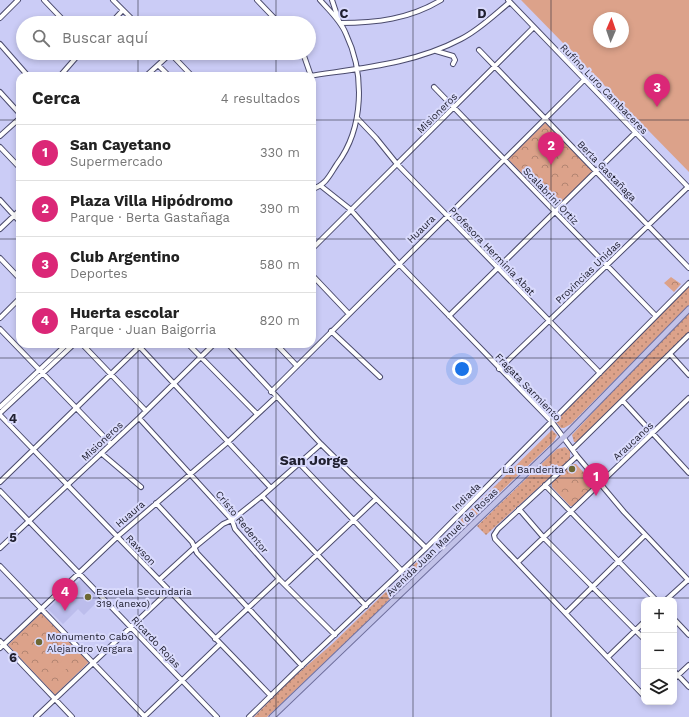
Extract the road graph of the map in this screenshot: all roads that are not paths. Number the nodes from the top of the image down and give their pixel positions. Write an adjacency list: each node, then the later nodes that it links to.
1 (18, 0): 14 (street)
2 (44, 0): 10 (street)
3 (112, 0): 9 (street)
4 (257, 0): 13 (street)
5 (320, 0): 15 (street)
6 (332, 0): 15 (street)
7 (441, 0): 15 (street)
8 (509, 1): 16 (street, Rufino Luro Cambaceres); 19 (street)
9 (123, 10): 11 (street); 12 (street)
10 (59, 16)
11 (117, 16)
12 (129, 16)
13 (273, 16)
14 (0, 18)
15 (340, 23): 27 (street)
16 (534, 27): 26 (street, Misioneros); 35 (street, Rufino Luro Cambaceres)
17 (0, 44): 28 (street)
18 (479, 50): 26 (street, Berta Gastañaga)
19 (436, 51): 24 (street); 27 (street)
20 (74, 60): 29 (street)
21 (163, 60): 25 (street)
22 (177, 60): 32 (street)
23 (305, 60): 33 (street)
24 (453, 64)
25 (158, 65): 30 (street); 31 (street)
26 (496, 67): 38 (street, Misioneros); 41 (street, Berta Gastañaga)
27 (357, 69): 34 (street); 40 (street)
28 (24, 72)
29 (63, 72)
30 (150, 72)
31 (165, 72)
32 (188, 72)
33 (309, 72)
34 (316, 75)
35 (584, 80): 41 (street, Huaura); 43 (street, Rufino Luro Cambaceres)
36 (434, 87): 38 (street, Scalabrini Ortiz)
37 (0, 92): 39 (street)
38 (454, 107): 46 (street, Scalabrini Ortiz); 48 (street, Misioneros)
39 (16, 110)
40 (357, 118): 48 (street, Profesora Herminia Abat); 50 (street)
41 (546, 120): 46 (street, Huaura); 49 (street, Berta Gastañaga)
42 (16, 122): 44 (street)
43 (636, 133): 49 (street); 51 (street, Rufino Luro Cambaceres)
44 (0, 136)
45 (0, 147): 47 (street)
46 (506, 160): 55 (street, Scalabrini Ortiz); 57 (street, Huaura)
47 (16, 164)
48 (397, 164): 54 (street, Misioneros); 57 (street, Profesora Herminia Abat)
49 (597, 171): 55 (street); 58 (street, Berta Gastañaga)
50 (321, 186): 52 (street); 54 (street, Fragata Sarmiento)
51 (688, 187): 58 (street, Provincias Unidas)
52 (316, 188)
53 (0, 200): 56 (street)
54 (350, 209): 60 (street, Misioneros); 62 (street, Fragata Sarmiento)
55 (555, 212): 63 (street, Scalabrini Ortiz); 64 (street)
56 (14, 216): 59 (street)
57 (447, 216): 62 (street, Huaura); 64 (street, Profesora Herminia Abat)
58 (648, 225): 63 (street, Provincias Unidas); 65 (street, Berta Gastañaga)
59 (0, 229)
60 (316, 244)
61 (0, 258): 66 (street)
62 (398, 263): 71 (street, Huaura); 72 (street, Fragata Sarmiento)
63 (607, 265): 73 (street, Scalabrini Ortiz); 75 (street, Provincias Unidas)
64 (498, 268): 72 (street); 75 (street, Profesora Herminia Abat)
65 (689, 268)
66 (16, 275)
67 (316, 278): 71 (street)
68 (689, 283): 73 (street, Indiada)
69 (16, 302): 74 (street)
70 (689, 309): 114 (main road, Avenida Juan Manuel de Rosas)
71 (349, 314): 77 (street, Huaura)
72 (449, 316): 95 (street, Fragata Sarmiento)
73 (656, 316): 97 (street, Indiada)
74 (0, 318)
75 (548, 321): 95 (street, Provincias Unidas); 97 (street, Profesora Herminia Abat)
76 (0, 329): 79 (street)
77 (331, 331): 80 (street, Huaura); 100 (street)
78 (689, 335): 92 (street)
79 (16, 346)
80 (316, 346)
81 (18, 348): 96 (street)
82 (63, 348): 96 (street)
83 (69, 348): 96 (street)
84 (86, 348): 98 (street)
85 (137, 348): 98 (street)
86 (143, 348): 101 (street)
87 (192, 348): 93 (street)
88 (210, 348): 93 (street, Misioneros)
89 (232, 348): 102 (street)
90 (280, 348): 94 (street)
91 (314, 348): 94 (street, Huaura)
92 (670, 354): 99 (street); 105 (street)
93 (201, 357): 101 (street, Misioneros); 110 (street)
94 (297, 366): 102 (street, Huaura)
95 (499, 369): 112 (street, Fragata Sarmiento)
96 (41, 372): 106 (street); 107 (street); 109 (street)
97 (600, 373): 112 (street, Indiada)
98 (111, 374): 107 (street); 108 (street)
99 (689, 375)
100 (380, 377)
101 (174, 382): 108 (street, Misioneros); 115 (street)
102 (271, 392): 103 (street)
103 (276, 397): 110 (street, Huaura); 117 (street)
104 (689, 398): 113 (street, Araucanos)
105 (623, 401): 113 (street); 118 (street)
106 (0, 407)
107 (76, 407): 116 (street); 119 (street)
108 (146, 411): 111 (street, Misioneros)
109 (0, 414): 119 (street, Rawson)
110 (257, 414): 115 (street, Huaura)
111 (139, 418): 116 (street, Misioneros); 123 (street, Cristo Redentor)
112 (552, 422): 114 (street, Fragata Sarmiento); 143 (street, Indiada)
113 (653, 434): 124 (street); 127 (street, Araucanos)
114 (564, 437): 118 (street, Fragata Sarmiento); 147 (main road, Avenida Juan Manuel de Rosas)
115 (228, 441): 123 (street, Huaura); 130 (street)
116 (110, 444): 120 (street, Misioneros)
117 (321, 444): 122 (street); 133 (street)
118 (573, 449): 121 (street, Fragata Sarmiento)
119 (33, 450): 125 (street); 126 (street, Rawson)
120 (101, 453): 126 (street, Misioneros); 129 (street)
121 (577, 456): 127 (street, Fragata Sarmiento); 128 (street)
122 (300, 464): 130 (street); 139 (street)
123 (191, 473): 134 (street, Huaura); 138 (street, Cristo Redentor)
124 (689, 473)
125 (0, 482)
126 (67, 484): 137 (street, Misioneros); 141 (street, Rawson)
127 (600, 484): 136 (street, Araucanos); 140 (street, Fragata Sarmiento)
128 (545, 485): 135 (street); 136 (street)
129 (141, 487)
130 (270, 487): 132 (street)
131 (0, 491): 137 (street, Ricardo Rojas)
132 (262, 496): 138 (street); 148 (street)
133 (376, 499): 139 (street); 146 (street)
134 (156, 503): 141 (street, Huaura); 144 (street)
135 (519, 509): 142 (street); 150 (street)
136 (572, 512): 142 (street, Araucanos); 149 (street)
137 (29, 520): 145 (street, Misioneros); 153 (street, Ricardo Rojas)
138 (232, 520): 144 (street); 154 (street, Cristo Redentor)
139 (354, 520): 148 (street); 152 (street)
140 (645, 535): 149 (street); 156 (street, Fragata Sarmiento)
141 (117, 536): 153 (street, Huaura); 155 (street, Rawson)
142 (544, 538): 150 (street, Araucanos); 158 (street)
143 (435, 539): 146 (street, Indiada); 147 (street)
144 (195, 547): 155 (street); 163 (street)
145 (0, 548)
146 (426, 548): 152 (street, Indiada)
147 (446, 550): 192 (main road, Avenida Juan Manuel de Rosas)
148 (317, 554): 157 (street); 162 (street)
149 (618, 561): 158 (street); 160 (street)
150 (518, 562): 165 (street)
151 (0, 566): 164 (street)
152 (402, 571): 162 (street, Indiada)
153 (79, 573): 164 (street, Huaura); 168 (street, Ricardo Rojas)
154 (279, 579): 157 (street, Cristo Redentor); 163 (street)
155 (159, 580): 159 (street, Rawson)
156 (688, 580): 161 (street)
157 (285, 585): 170 (street, Cristo Redentor)
158 (593, 586): 165 (street); 169 (street)
159 (169, 591): 168 (street); 173 (street, Rawson)
160 (653, 597)
161 (669, 597)
162 (366, 606): 170 (street, Indiada)
163 (248, 608): 173 (street); 180 (street)
164 (41, 609): 176 (street, Huaura); 178 (street)
165 (566, 614): 177 (street)
166 (677, 622): 172 (street)
167 (641, 625): 169 (street)
168 (131, 626): 178 (street); 182 (street, Ricardo Rojas)
169 (636, 630): 171 (street); 177 (street)
170 (335, 635): 180 (street, Indiada)
171 (641, 635)
172 (689, 635)
173 (215, 639): 175 (street, Rawson)
174 (0, 641): 176 (street)
175 (220, 644): 182 (street); 185 (street, Rawson)
176 (2, 647): 186 (street)
177 (608, 657): 184 (street)
178 (93, 663): 186 (street); 189 (street)
179 (689, 665): 181 (street)
180 (302, 666): 185 (street, Indiada)
181 (678, 675): 183 (street)
182 (182, 681): 189 (street); 190 (street, Ricardo Rojas)
183 (689, 687)
184 (641, 693)
185 (271, 696): 191 (street, Indiada)
186 (54, 699): 187 (street); 188 (street)
187 (36, 717)
188 (72, 717)
189 (144, 717)
190 (217, 717)
191 (249, 717)
192 (272, 717)

